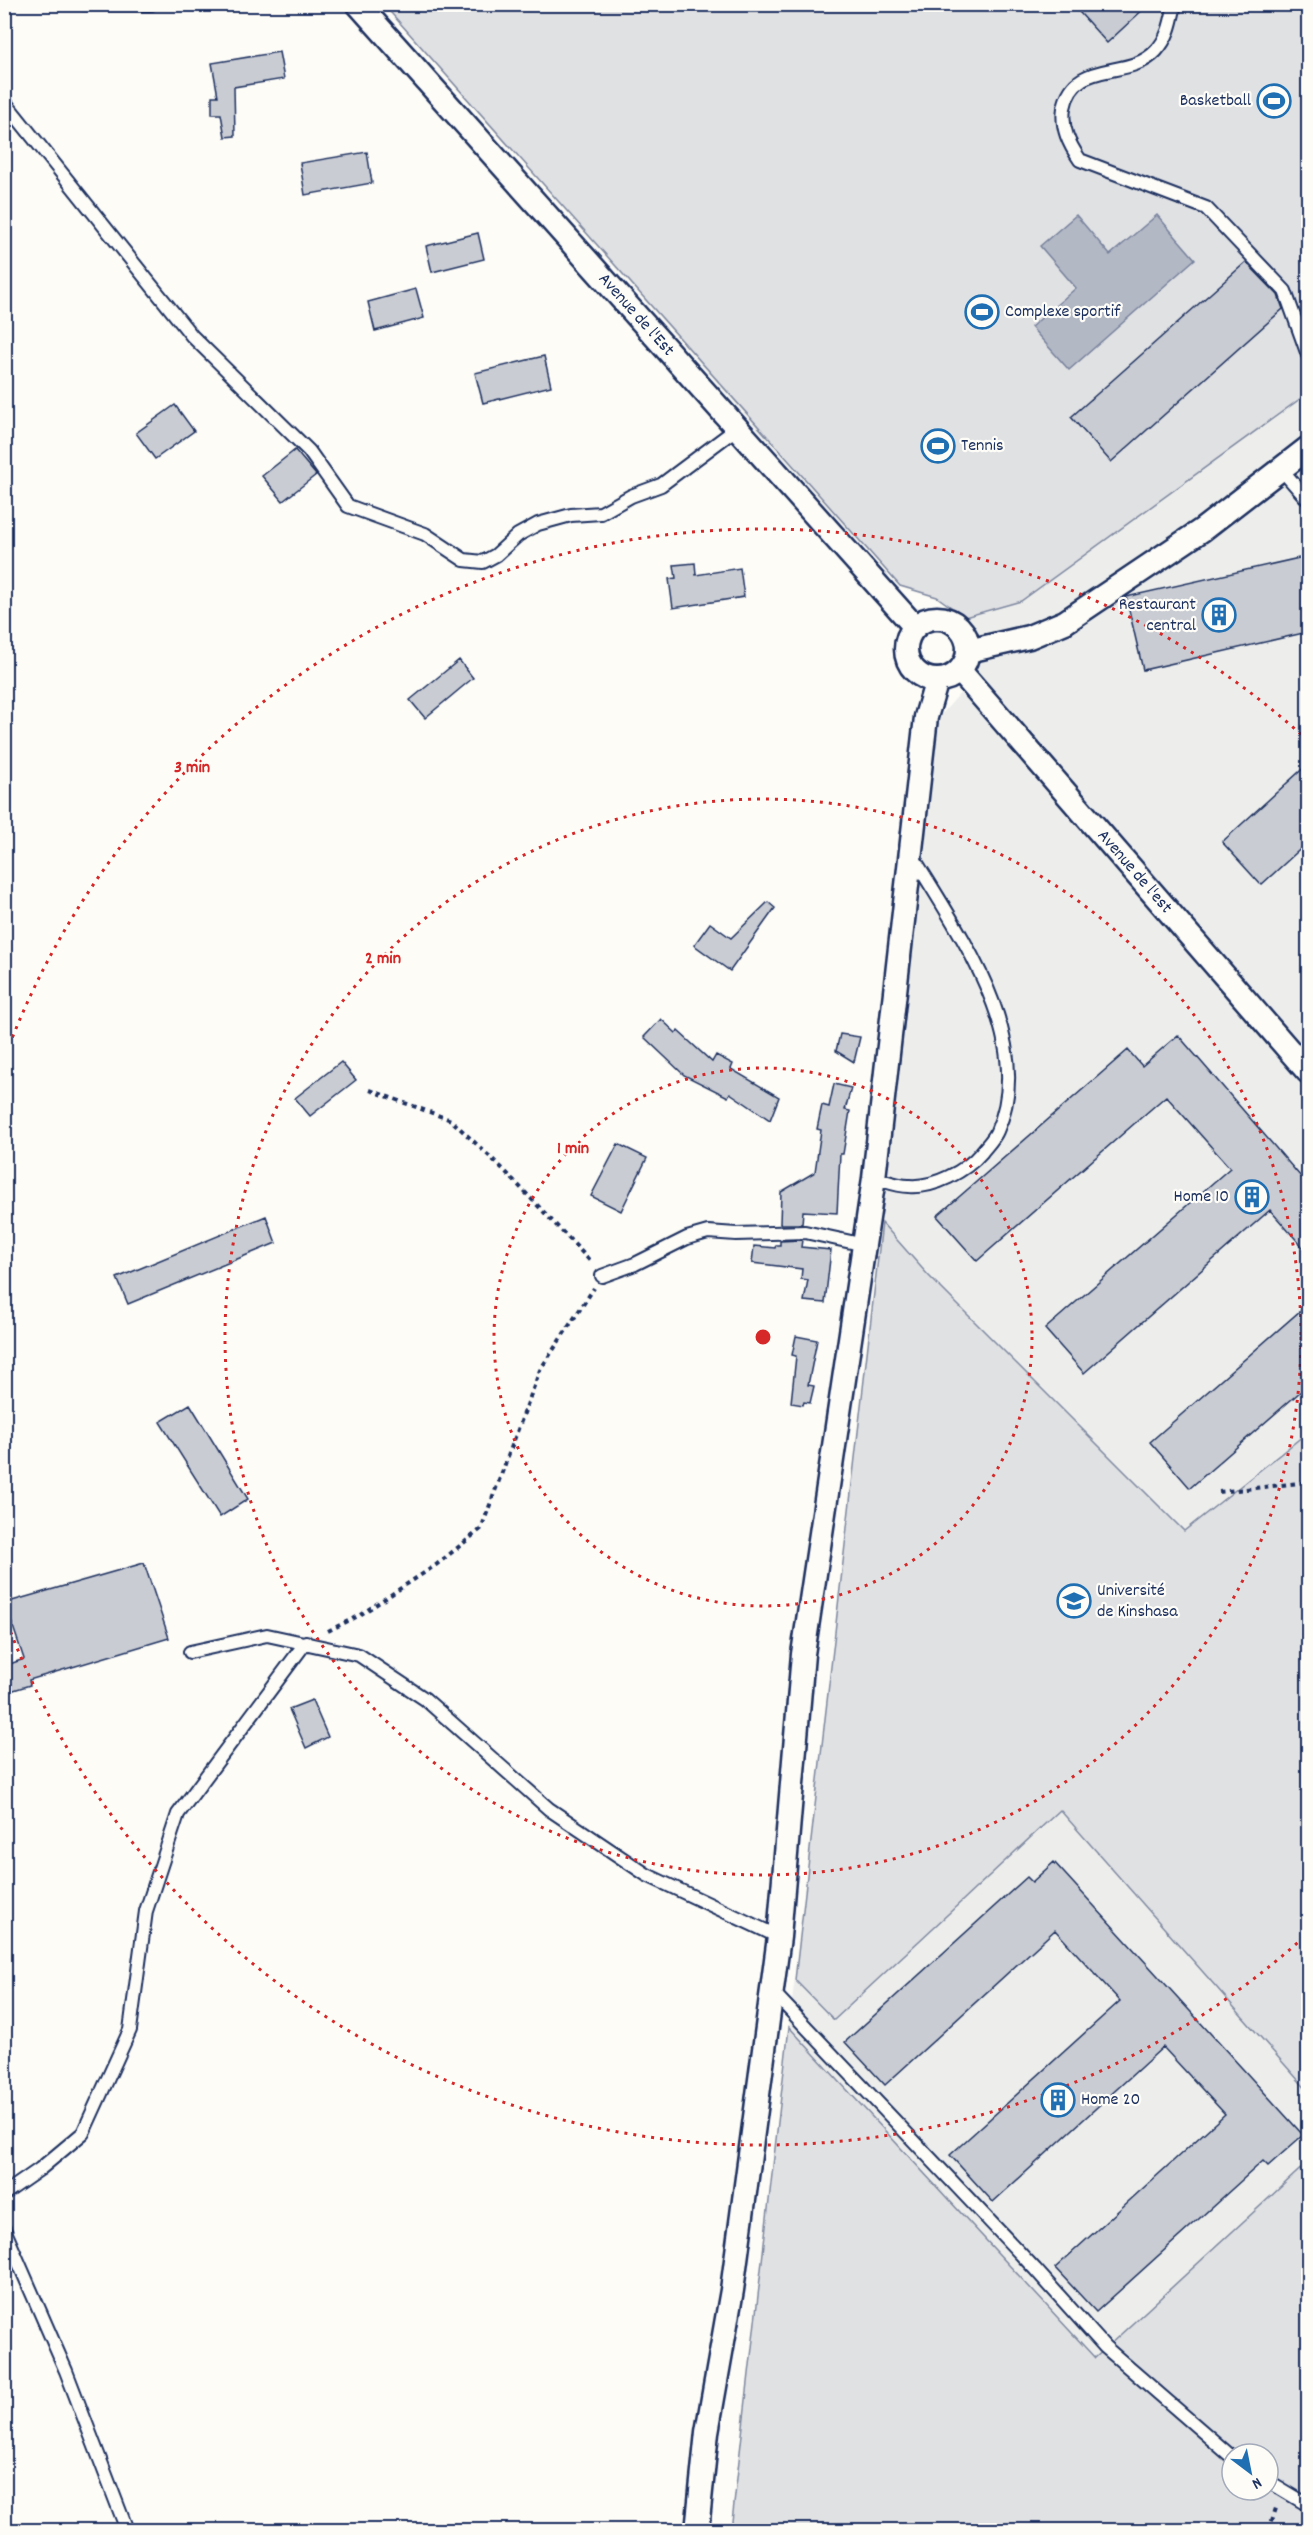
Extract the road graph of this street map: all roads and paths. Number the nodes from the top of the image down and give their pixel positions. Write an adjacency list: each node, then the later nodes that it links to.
1 (84, 4): 2 (lane)
2 (151, 4)
3 (358, 4): 7 (street, Avenue de l'Est)
4 (1175, 4): 6 (lane)
5 (4, 101): 7 (lane)
6 (1308, 355)
7 (736, 429): 11 (street, Avenue de l'Est)
8 (1308, 448): 9 (street)
9 (1281, 469): 10 (lane); 12 (street)
10 (1308, 500)
11 (915, 627): 12 (street); 13 (street)
12 (964, 661): 13 (street); 15 (street, Avenue de l'est)
13 (937, 680): 14 (street)
14 (911, 853): 17 (street); 17 (lane)
15 (1308, 1072)
16 (370, 1090): 19 (path)
17 (874, 1178): 18 (street)
18 (865, 1245): 19 (lane); 24 (street)
19 (602, 1276): 22 (path)
20 (1308, 1482): 21 (path)
21 (1219, 1492)
22 (306, 1642): 23 (lane); 24 (lane); 26 (lane)
23 (190, 1652)
24 (779, 1937): 25 (street)
25 (772, 1991): 28 (lane); 32 (street)
26 (4, 2194)
27 (4, 2229): 31 (lane)
28 (1220, 2447)
29 (1282, 2490): 30 (lane); 33 (path)
30 (1308, 2505)
31 (127, 2530)
32 (697, 2530)
33 (1269, 2530)

